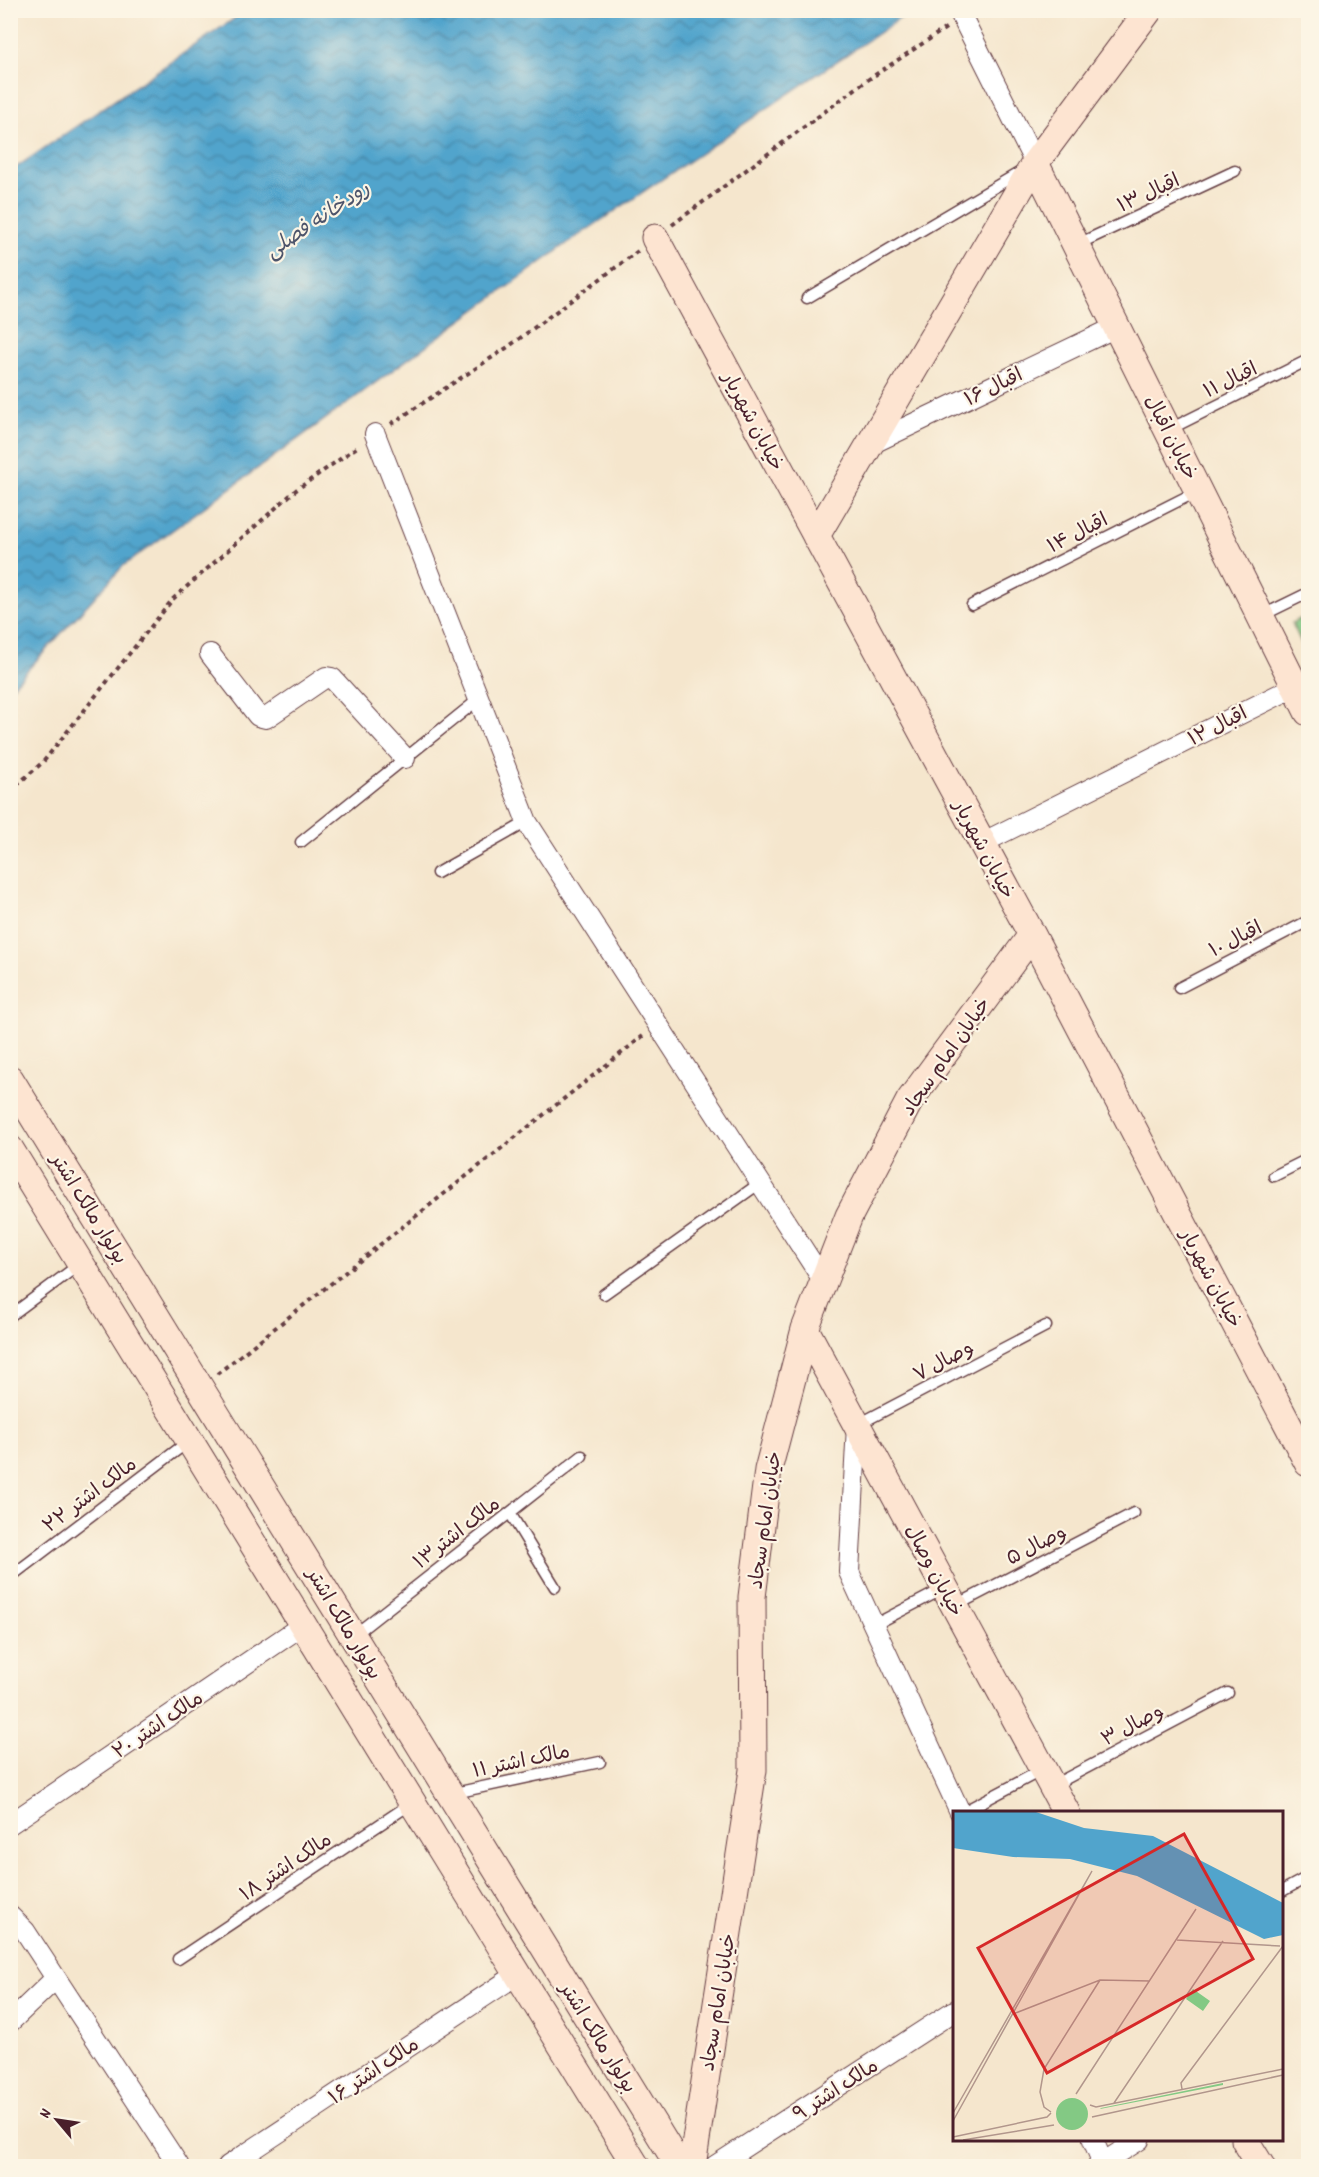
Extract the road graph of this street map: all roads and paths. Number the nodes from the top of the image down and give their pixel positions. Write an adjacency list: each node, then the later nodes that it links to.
1 (1149, 10): 3 (street)
2 (962, 17): 3 (street); 5 (path)
3 (1035, 163): 6 (street, خیابان اقبال); 7 (lane); 12 (street)
4 (1235, 171): 6 (lane, اقبال ۱۳)
5 (655, 238): 11 (path); 14 (street, خیابان شهریار)
6 (1075, 245): 8 (street, خیابان اقبال)
7 (807, 298)
8 (1116, 327): 10 (street, خیابان اقبال); 12 (street, اقبال ۱۶)
9 (1308, 360): 10 (lane, اقبال ۱۱)
10 (1168, 430): 13 (street, خیابان اقبال)
11 (375, 434): 20 (street); 23 (path)
12 (869, 445): 14 (street)
13 (1198, 491): 16 (lane, اقبال ۱۴); 17 (street, خیابان اقبال)
14 (816, 536): 26 (street, خیابان شهریار)
15 (1308, 593): 17 (lane)
16 (972, 605)
17 (1261, 616): 19 (street, خیابان اقبال)
18 (210, 654): 22 (street)
19 (1296, 686): 21 (street, خیابان اقبال); 26 (street, اقبال ۱۲)
20 (479, 699): 22 (lane); 24 (street)
21 (1308, 712)
22 (405, 758): 25 (lane)
23 (10, 791)
24 (527, 822): 27 (lane); 31 (street)
25 (302, 842)
26 (982, 843): 29 (street, خیابان شهریار)
27 (437, 873)
28 (1308, 921): 30 (lane, اقبال ۱۰)
29 (1032, 935): 38 (street, خیابان امام سجاد); 47 (street, خیابان شهریار)
30 (1179, 988)
31 (658, 1024): 36 (street); 43 (path)
32 (10, 1079): 43 (street, بولوار مالک اشتر)
33 (10, 1149): 37 (street, بولوار مالک اشتر)
34 (1308, 1159): 35 (lane)
35 (1274, 1176)
36 (760, 1183): 38 (street); 39 (lane)
37 (81, 1263): 40 (lane); 45 (street, بولوار مالک اشتر)
38 (823, 1280): 42 (street, خیابان امام سجاد)
39 (604, 1294)
40 (10, 1316)
41 (1046, 1326): 44 (lane, وصال ۷)
42 (804, 1329): 44 (street, خیابان وصال); 85 (street, خیابان امام سجاد)
43 (200, 1387): 48 (street, بولوار مالک اشتر)
44 (857, 1425): 54 (street, خیابان وصال); 56 (street)
45 (190, 1440): 51 (street, بولوار مالک اشتر); 52 (lane, مالک اشتر ۲۲)
46 (582, 1456): 49 (lane, مالک اشتر۱۳)
47 (1308, 1463)
48 (277, 1513): 51 (street); 57 (street, بولوار مالک اشتر)
49 (510, 1513): 53 (lane); 57 (lane, مالک اشتر۱۳)
50 (1134, 1513): 54 (lane, وصال ۵)
51 (247, 1533): 55 (street, بولوار مالک اشتر)
52 (10, 1577)
53 (555, 1587)
54 (950, 1597): 56 (lane, وصال ۵); 60 (street, خیابان وصال)
55 (303, 1625): 62 (street, بولوار مالک اشتر); 66 (street, مالک اشتر ۲۰)
56 (874, 1625): 63 (street)
57 (353, 1636): 61 (street, بولوار مالک اشتر)
58 (1228, 1693): 60 (lane, وصال ۳)
59 (600, 1762): 61 (lane, مالک اشتر ۱۱)
60 (1047, 1778): 64 (lane, وصال ۳); 65 (street, خیابان وصال)
61 (450, 1794): 75 (street, بولوار مالک اشتر)
62 (412, 1803): 70 (lane, مالک اشتر ۱۸); 71 (street, بولوار مالک اشتر)
63 (962, 1811)
64 (964, 1811)
65 (1065, 1811)
66 (10, 1824)
67 (1308, 1876): 68 (lane)
68 (1283, 1890)
69 (10, 1916): 72 (street)
70 (178, 1959)
71 (518, 1974): 76 (street, بولوار مالک اشتر); 83 (street, مالک اشتر ۱۶)
72 (56, 1978): 74 (street); 82 (street)
73 (953, 2012): 86 (street, مالک اشتر ۹)
74 (10, 2022)
75 (616, 2064): 76 (street); 84 (street, بولوار مالک اشتر)
76 (585, 2083): 80 (street, بولوار مالک اشتر)
77 (1094, 2141): 81 (street)
78 (1136, 2141): 81 (street)
79 (1246, 2141): 87 (street)
80 (632, 2165)
81 (1102, 2165)
82 (179, 2166)
83 (228, 2166)
84 (679, 2166)
85 (692, 2166)
86 (715, 2166)
87 (1261, 2166)

